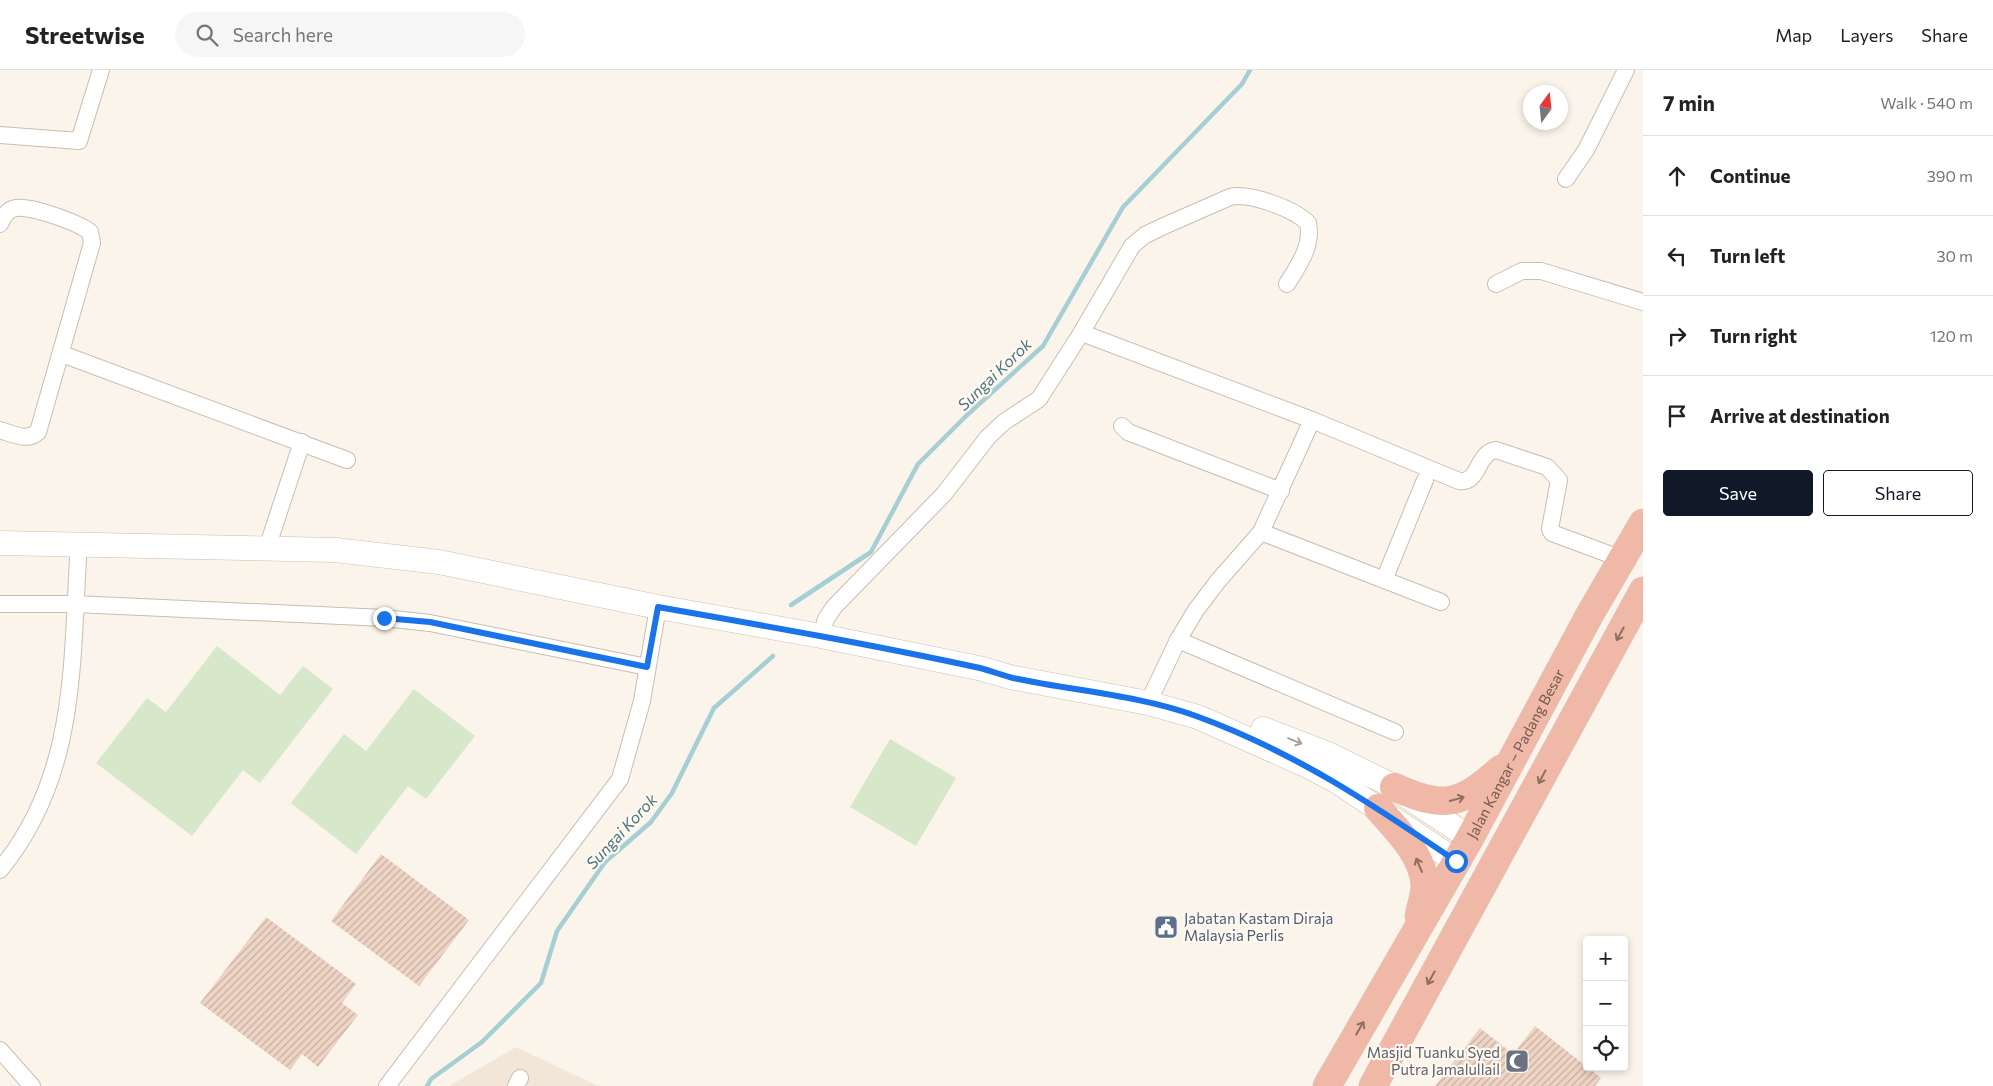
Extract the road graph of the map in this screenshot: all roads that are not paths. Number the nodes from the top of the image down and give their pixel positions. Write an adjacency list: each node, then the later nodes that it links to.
1 (101, 70): 3 (street)
2 (1626, 70): 4 (street)
3 (0, 135)
4 (1566, 179)
5 (0, 224): 10 (street)
6 (1287, 284): 9 (street)
7 (1496, 284): 8 (street)
8 (1643, 302)
9 (1082, 333): 11 (street); 31 (street)
10 (62, 354): 13 (street); 14 (street)
11 (1312, 420): 17 (street); 23 (street)
12 (1122, 426): 17 (street)
13 (0, 430)
14 (302, 442): 15 (street); 22 (street)
15 (347, 460)
16 (1425, 480): 24 (street)
17 (1281, 491): 19 (street)
18 (1643, 523): 23 (highway, Jalan Kangar – Padang Besar)
19 (1261, 532): 24 (street); 32 (street)
20 (0, 543): 21 (street)
21 (78, 543): 22 (street); 29 (street)
22 (267, 548): 30 (street)
23 (1622, 559): 25 (highway, Jalan Kangar – Padang Besar)
24 (1384, 580): 27 (street)
25 (1606, 587): 35 (highway); 37 (highway, Jalan Kangar – Padang Besar)
26 (1643, 591): 35 (highway, one-way to 35)
27 (1441, 602)
28 (0, 604): 29 (street)
29 (75, 604): 33 (street); 41 (street)
30 (658, 607): 31 (street); 33 (street)
31 (821, 636): 34 (street)
32 (1178, 640): 34 (street); 36 (street)
33 (647, 667): 47 (street)
34 (1148, 703): 38 (street)
35 (1580, 705): 39 (highway, one-way to 39)
36 (1395, 732)
37 (1512, 759): 38 (highway, one-way to 37); 40 (highway, Jalan Kangar – Padang Besar)
38 (1386, 798): 40 (street); 43 (highway, one-way to 38)
39 (1509, 840): 40 (highway); 42 (highway)
40 (1466, 853): 42 (highway); 43 (highway, Jalan Kangar – Padang Besar)
41 (0, 870)
42 (1473, 904): 48 (highway, one-way to 48)
43 (1416, 930): 45 (highway, Jalan Kangar – Padang Besar, one-way to 43)
44 (0, 1050): 46 (street)
45 (1333, 1081)
46 (32, 1086)
47 (387, 1086)
48 (1373, 1086)

